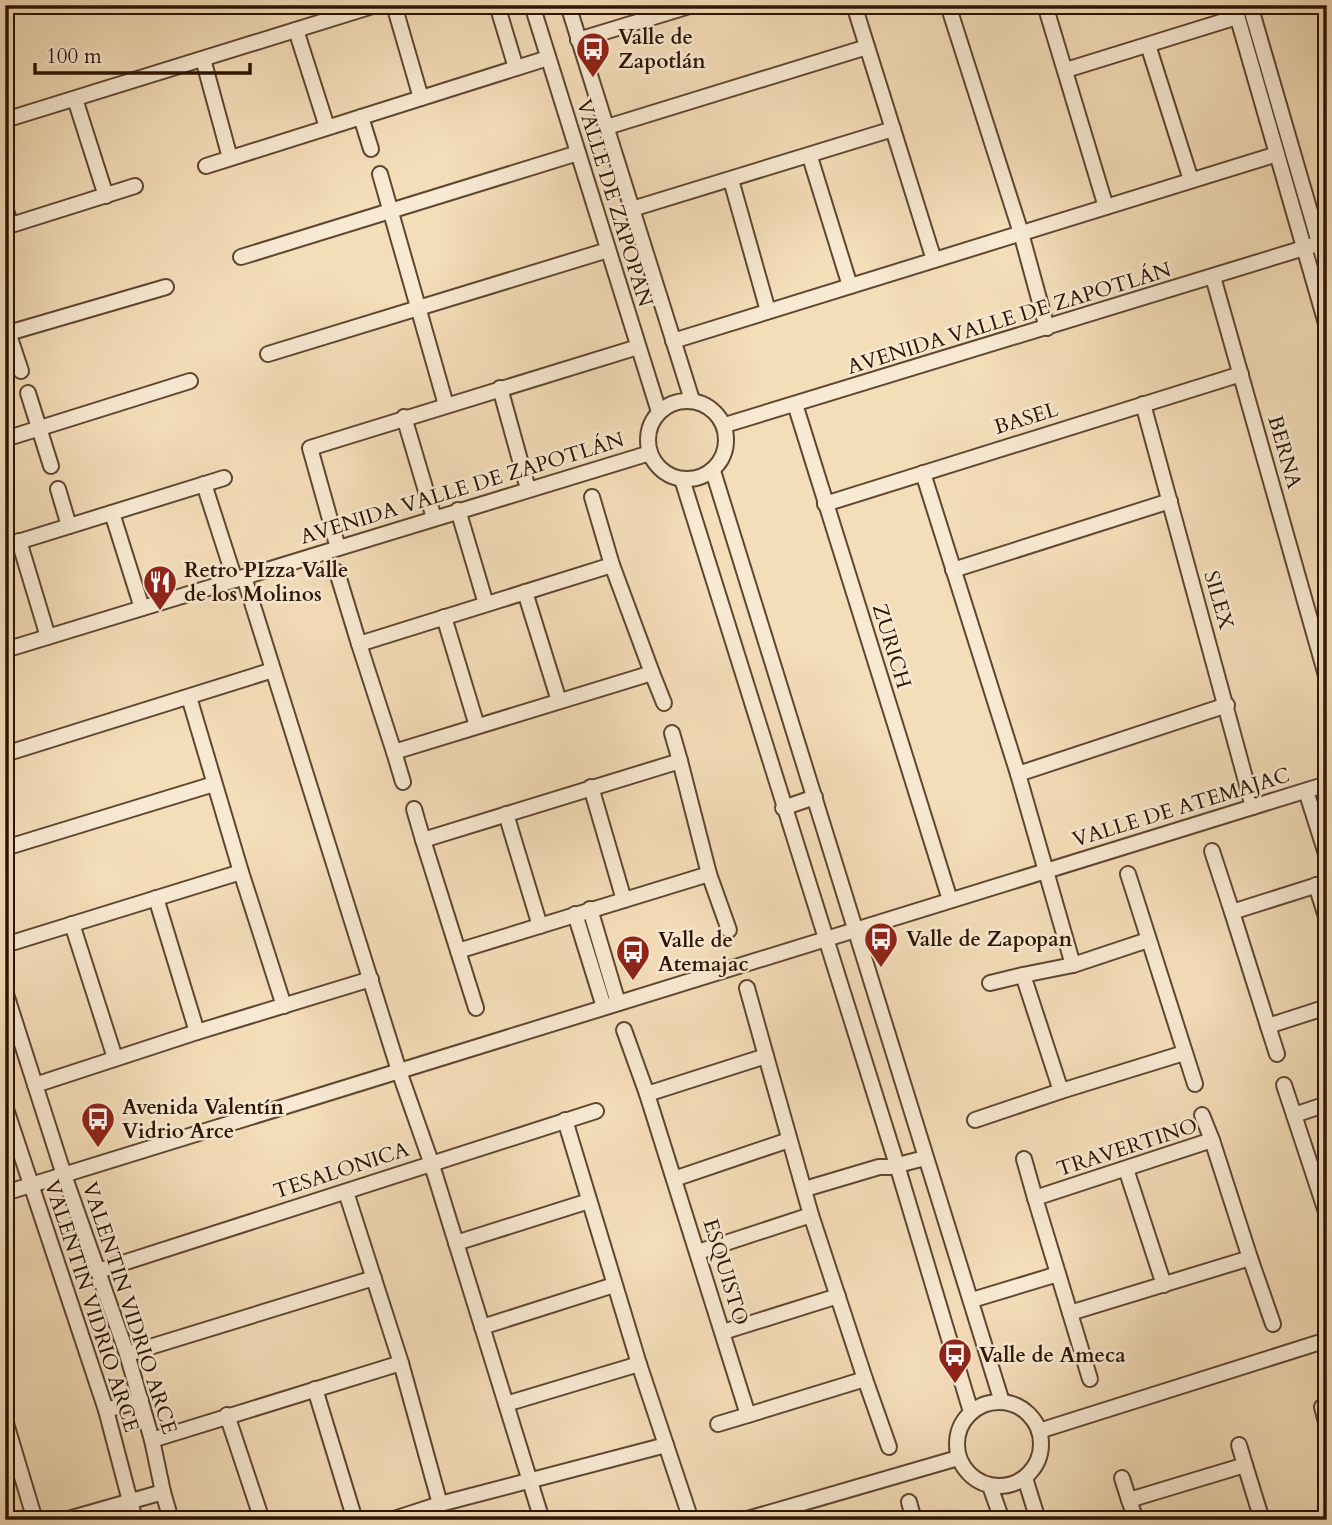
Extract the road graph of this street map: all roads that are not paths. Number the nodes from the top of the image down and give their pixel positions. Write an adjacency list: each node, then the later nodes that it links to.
1 (376, 5): 12 (street)
2 (394, 5): 21 (street)
3 (497, 5): 19 (street)
4 (532, 5): 17 (street, VALLE DE ZAPOPAN)
5 (568, 5): 14 (street, VALLE DE ZAPOPAN)
6 (693, 5): 14 (street)
7 (854, 5): 16 (street)
8 (948, 5): 44 (street)
9 (1045, 5): 20 (street)
10 (1250, 5): 45 (street)
11 (1235, 11): 15 (street); 30 (street)
12 (329, 12): 13 (street)
13 (296, 30): 18 (street); 25 (street)
14 (579, 40): 26 (street, VALLE DE ZAPOPAN)
15 (1148, 45): 20 (street); 36 (street)
16 (867, 47): 26 (street); 27 (street)
17 (548, 58): 19 (street); 29 (street, VALLE DE ZAPOPAN)
18 (203, 59): 22 (street); 32 (street)
19 (516, 68): 21 (street)
20 (1066, 70): 39 (street)
21 (421, 98): 23 (street)
22 (75, 99): 24 (street); 38 (street)
23 (361, 117): 25 (street); 28 (street)
24 (5, 120)
25 (327, 127): 32 (street)
26 (607, 127): 41 (street, VALLE DE ZAPOPAN)
27 (893, 129): 31 (street); 49 (street)
28 (372, 149)
29 (578, 153): 42 (street); 47 (street, VALLE DE ZAPOPAN)
30 (1277, 154): 36 (street); 46 (street)
31 (810, 156): 35 (street); 52 (street)
32 (230, 158): 33 (street)
33 (205, 166)
34 (380, 174): 42 (street)
35 (731, 180): 41 (street); 55 (street)
36 (1191, 180): 39 (street)
37 (135, 187): 38 (street)
38 (106, 196): 43 (street)
39 (1106, 207): 44 (street)
40 (5, 208): 43 (street)
41 (632, 209): 59 (street, VALLE DE ZAPOPAN)
42 (389, 211): 48 (street); 54 (street)
43 (8, 226)
44 (1021, 233): 49 (street); 57 (street)
45 (1323, 242): 46 (street, AVENIDA VALLE DE ZAPOTLÁN); 50 (street)
46 (1305, 249): 51 (street, AVENIDA VALLE DE ZAPOTLÁN); 56 (street)
47 (608, 250): 54 (street); 60 (street, VALLE DE ZAPOPAN)
48 (242, 257)
49 (934, 260): 52 (street)
50 (1327, 270)
51 (1213, 277): 57 (street, AVENIDA VALLE DE ZAPOTLÁN); 63 (street, BERNA)
52 (850, 286): 55 (street)
53 (166, 287): 58 (street)
54 (419, 308): 61 (street); 70 (street)
55 (768, 311): 59 (street)
56 (1327, 327)
57 (1048, 328): 68 (street, AVENIDA VALLE DE ZAPOTLÁN)
58 (6, 330): 62 (street)
59 (673, 341): 67 (street, VALLE DE ZAPOPAN)
60 (638, 347): 65 (street); 71 (street, VALLE DE ZAPOPAN)
61 (268, 354)
62 (21, 371)
63 (1241, 374): 69 (street, BASEL); 107 (street, BERNA)
64 (190, 381): 74 (street)
65 (500, 388): 70 (street); 84 (street)
66 (28, 393): 74 (street)
67 (692, 400): 71 (street); 73 (street)
68 (795, 404): 73 (street, AVENIDA VALLE DE ZAPOTLÁN); 87 (street, ZURICH)
69 (1143, 404): 79 (street, BASEL); 86 (street, SILEX)
70 (446, 405): 72 (street)
71 (659, 412): 76 (street, AVENIDA VALLE DE ZAPOTLÁN)
72 (404, 417): 90 (street); 93 (street)
73 (724, 425): 78 (street)
74 (38, 429): 75 (street); 77 (street)
75 (5, 439)
76 (650, 453): 81 (street, AVENIDA VALLE DE ZAPOTLÁN); 84 (street, AVENIDA VALLE DE ZAPOTLÁN)
77 (51, 466)
78 (713, 471): 81 (street); 123 (street)
79 (923, 473): 87 (street, BASEL); 95 (street)
80 (224, 478): 82 (street)
81 (682, 479): 125 (street)
82 (204, 484): 89 (street); 97 (street)
83 (58, 489): 91 (street)
84 (528, 489): 88 (street, AVENIDA VALLE DE ZAPOTLÁN)
85 (592, 497): 94 (street)
86 (1170, 501): 95 (street); 111 (street, SILEX)
87 (825, 504): 139 (street, ZURICH)
88 (458, 510): 90 (street, AVENIDA VALLE DE ZAPOTLÁN); 99 (street)
89 (112, 513): 91 (street); 100 (street)
90 (434, 518): 93 (street, AVENIDA VALLE DE ZAPOTLÁN)
91 (69, 526): 92 (street)
92 (12, 543): 102 (street)
93 (338, 548): 97 (street, AVENIDA VALLE DE ZAPOTLÁN)
94 (612, 565): 98 (street); 106 (street)
95 (953, 570): 117 (street)
96 (337, 572): 103 (street)
97 (239, 578): 100 (street, AVENIDA VALLE DE ZAPOTLÁN); 105 (street)
98 (526, 592): 99 (street); 109 (street)
99 (486, 604): 101 (street)
100 (142, 608): 102 (street, AVENIDA VALLE DE ZAPOTLÁN)
101 (444, 617): 103 (street); 112 (street)
102 (48, 637): 104 (street, AVENIDA VALLE DE ZAPOTLÁN)
103 (359, 644): 114 (street)
104 (5, 650)
105 (273, 670): 108 (street); 154 (street)
106 (652, 673): 109 (street); 110 (street)
107 (1327, 679)
108 (189, 697): 115 (street); 119 (street)
109 (559, 701): 112 (street)
110 (664, 703)
111 (1227, 705): 117 (street); 124 (street, SILEX)
112 (477, 726): 114 (street)
113 (673, 733): 116 (street)
114 (394, 752): 118 (street)
115 (5, 754)
116 (680, 761): 121 (street); 134 (street)
117 (1018, 774): 132 (street)
118 (403, 782)
119 (214, 784): 129 (street); 133 (street)
120 (1327, 784): 122 (street, VALLE DE ATEMAJAC)
121 (591, 788): 127 (street); 138 (street)
122 (1306, 790): 124 (street, VALLE DE ATEMAJAC); 131 (street)
123 (815, 797): 125 (street); 146 (street)
124 (1253, 807): 132 (street, VALLE DE ATEMAJAC)
125 (783, 808): 148 (street)
126 (414, 809): 128 (street)
127 (506, 814): 128 (street); 145 (street)
128 (423, 839): 151 (street)
129 (5, 848)
130 (1212, 851): 141 (street)
131 (1327, 857)
132 (1047, 871): 139 (street, VALLE DE ATEMAJAC); 152 (street)
133 (241, 872): 137 (street); 159 (street)
134 (709, 874): 138 (street); 147 (street)
135 (1128, 874): 149 (street)
136 (1322, 884): 141 (street); 143 (street)
137 (156, 898): 144 (street); 164 (street)
138 (624, 900): 140 (street)
139 (950, 900): 146 (street, VALLE DE ATEMAJAC)
140 (590, 909): 142 (street); 158 (street)
141 (1232, 912): 162 (street)
142 (575, 914): 145 (street); 158 (street)
143 (1327, 920)
144 (72, 924): 150 (street); 168 (street)
145 (540, 926): 151 (street)
146 (857, 929): 148 (street, VALLE DE ATEMAJAC); 184 (street)
147 (729, 930)
148 (825, 939): 158 (street, VALLE DE ATEMAJAC); 187 (street)
149 (1148, 940): 152 (street); 165 (street)
150 (5, 945)
151 (458, 951): 160 (street)
152 (1073, 965): 153 (street)
153 (1023, 975): 155 (street); 173 (street)
154 (371, 979): 159 (street); 169 (street)
155 (990, 983)
156 (747, 988): 167 (street)
157 (5, 990): 171 (street, VALENTIN VIDRIO ARCE)
158 (611, 1005): 169 (street, VALLE DE ATEMAJAC)
159 (284, 1006): 164 (street)
160 (476, 1007)
161 (1327, 1007): 162 (street)
162 (1268, 1026): 166 (street)
163 (624, 1030): 174 (street, ESQUISTO)
164 (197, 1032): 168 (street)
165 (1184, 1053): 170 (street); 173 (street)
166 (1277, 1054)
167 (765, 1056): 174 (street); 182 (street)
168 (115, 1058): 171 (street)
169 (399, 1071): 186 (street); 189 (street, VALLE DE ATEMAJAC)
170 (1195, 1084)
171 (35, 1085): 189 (street, VALENTIN VIDRIO ARCE)
172 (1284, 1085): 179 (street)
173 (1061, 1091): 181 (street)
174 (646, 1094): 190 (street, ESQUISTO)
175 (1327, 1104): 179 (street)
176 (5, 1106): 191 (street, VALENTIN VIDRIO ARCE)
177 (596, 1111): 180 (street, TESALONICA)
178 (1202, 1115): 183 (street)
179 (1294, 1115): 198 (street)
180 (565, 1120): 186 (street, TESALONICA); 196 (street)
181 (975, 1120)
182 (789, 1140): 190 (street); 194 (street)
183 (1212, 1140): 188 (street, TRAVERTINO); 201 (street, TRAVERTINO)
184 (925, 1158): 187 (street); 208 (street)
185 (1024, 1159): 195 (street)
186 (431, 1163): 192 (street, TESALONICA); 199 (street)
187 (893, 1166): 194 (street); 225 (street)
188 (1126, 1169): 195 (street, TRAVERTINO); 206 (street)
189 (64, 1175): 191 (street, VALLE DE ATEMAJAC); 202 (street, VALENTIN VIDRIO ARCE)
190 (674, 1179): 200 (street, ESQUISTO)
191 (32, 1185): 193 (street, VALLE DE ATEMAJAC); 224 (street, VALENTIN VIDRIO ARCE)
192 (346, 1192): 202 (street, TESALONICA); 204 (street)
193 (5, 1193)
194 (806, 1193): 197 (street)
195 (1035, 1198): 203 (street, TRAVERTINO)
196 (589, 1201): 199 (street); 205 (street)
197 (811, 1215): 200 (street); 207 (street)
198 (1327, 1215)
199 (456, 1243): 211 (street)
200 (698, 1252): 212 (street, ESQUISTO)
201 (1250, 1258): 206 (street); 210 (street, TRAVERTINO)
202 (98, 1271): 214 (street, VALENTIN VIDRIO ARCE)
203 (1058, 1274): 208 (street); 209 (street, TRAVERTINO)
204 (374, 1278): 214 (street); 215 (street)
205 (614, 1285): 211 (street); 216 (street)
206 (1164, 1285): 209 (street)
207 (838, 1296): 212 (street); 217 (street)
208 (972, 1300): 221 (street)
209 (1070, 1313): 218 (street, TRAVERTINO)
210 (1273, 1324)
211 (482, 1327): 222 (street)
212 (723, 1332): 227 (street, ESQUISTO)
213 (1327, 1340): 231 (street)
214 (127, 1353): 220 (street, VALENTIN VIDRIO ARCE)
215 (401, 1363): 219 (street); 248 (street)
216 (639, 1364): 222 (street); 233 (street)
217 (865, 1379): 227 (street); 235 (street)
218 (1090, 1379)
219 (315, 1389): 226 (street); 255 (street)
220 (141, 1400): 224 (street); 232 (street, VALENTIN VIDRIO ARCE)
221 (1002, 1402): 225 (street); 231 (street)
222 (506, 1404): 242 (street)
223 (1322, 1407): 230 (street)
224 (106, 1410): 246 (street, VALENTIN VIDRIO ARCE)
225 (971, 1412): 236 (street)
226 (227, 1415): 232 (street); 254 (street)
227 (748, 1415): 229 (street)
228 (5, 1420): 238 (street)
229 (718, 1424)
230 (1327, 1426)
231 (1039, 1431): 240 (street)
232 (152, 1440): 244 (street, VALENTIN VIDRIO ARCE)
233 (666, 1445): 242 (street); 258 (street)
234 (1239, 1445): 237 (street)
235 (889, 1447)
236 (958, 1458): 243 (street); 249 (street)
237 (1245, 1465): 245 (street); 264 (street)
238 (20, 1471): 239 (street); 250 (street)
239 (5, 1475)
240 (1025, 1478): 243 (street); 262 (street)
241 (1122, 1478): 245 (street)
242 (529, 1482): 248 (street); 257 (street)
243 (990, 1486): 261 (street)
244 (163, 1492): 246 (street); 253 (street, VALENTIN VIDRIO ARCE)
245 (1129, 1500): 263 (street)
246 (129, 1502): 251 (street); 252 (street, VALENTIN VIDRIO ARCE)
247 (909, 1503): 260 (street)
248 (440, 1504): 256 (street)
249 (770, 1516): 259 (street)
250 (35, 1520)
251 (65, 1520)
252 (135, 1520)
253 (171, 1520)
254 (262, 1520)
255 (355, 1520)
256 (391, 1520)
257 (542, 1520)
258 (691, 1520)
259 (744, 1520)
260 (914, 1520)
261 (1002, 1520)
262 (1038, 1520)
263 (1136, 1520)
264 (1262, 1520)

